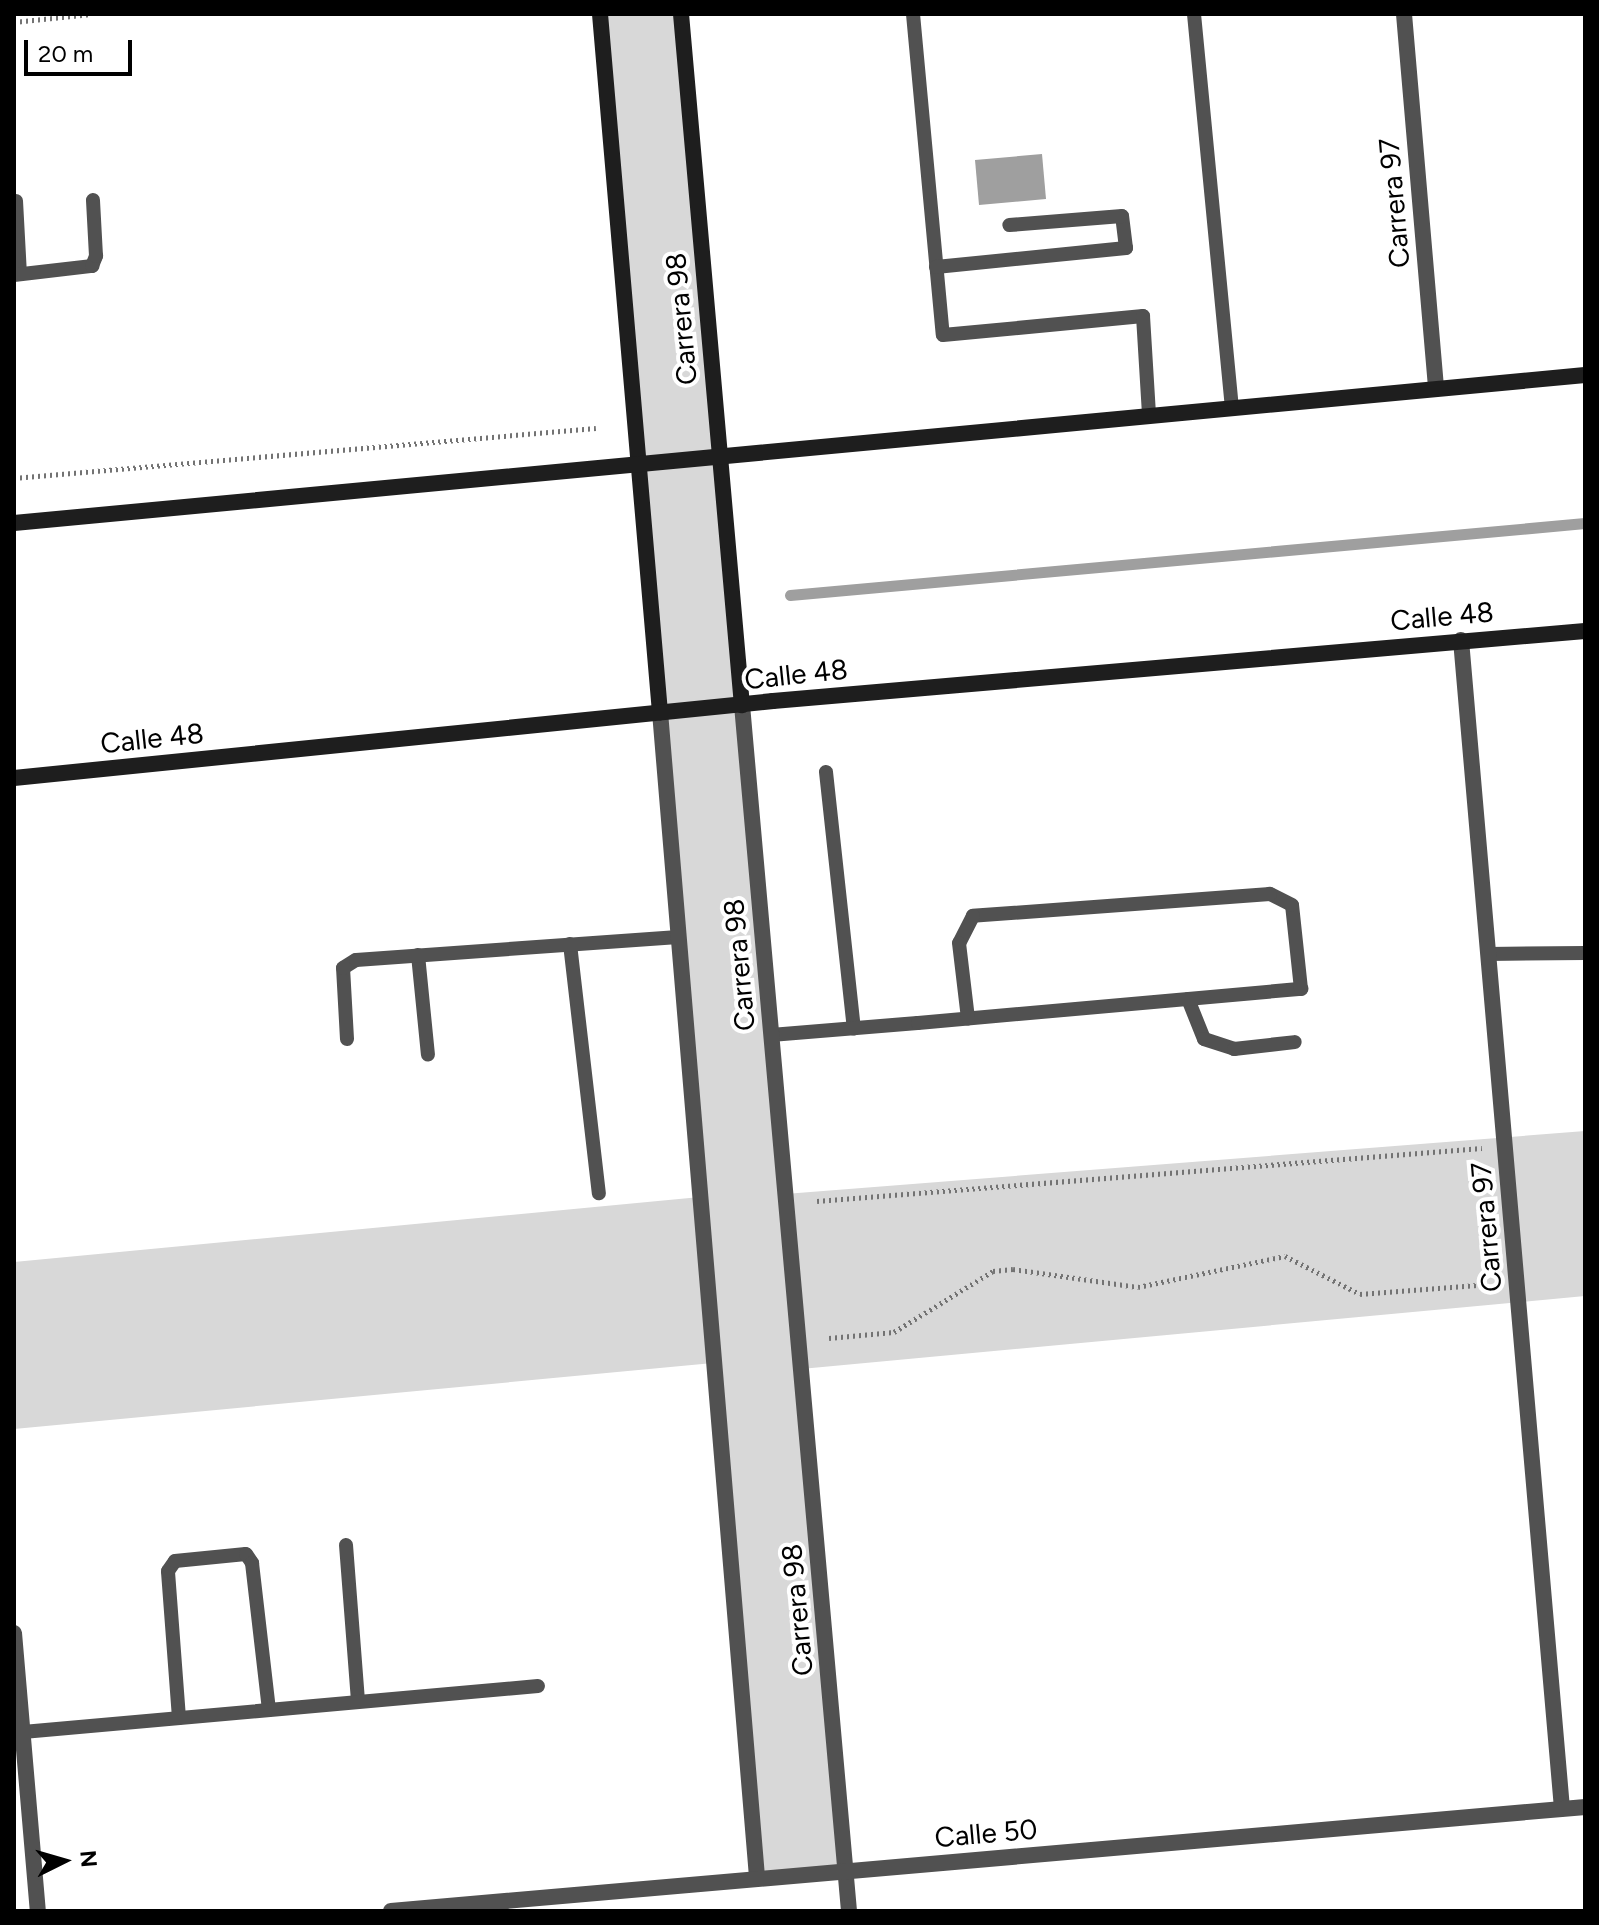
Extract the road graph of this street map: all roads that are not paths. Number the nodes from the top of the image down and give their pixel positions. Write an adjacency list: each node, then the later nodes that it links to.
1 (600, 14): 16 (main road, Carrera 98)
2 (681, 14): 15 (main road, Carrera 98)
3 (913, 14): 9 (lane)
4 (1194, 14): 13 (lane)
5 (1404, 14): 12 (street, Carrera 97)
6 (93, 200): 10 (lane)
7 (16, 201): 10 (lane)
8 (1009, 225): 9 (lane)
9 (936, 267): 14 (lane)
10 (17, 275)
11 (1585, 375): 12 (main road)
12 (1436, 388): 13 (main road)
13 (1232, 406): 14 (main road)
14 (1149, 415): 15 (main road)
15 (719, 458): 16 (main road); 20 (main road, Carrera 98)
16 (638, 464): 17 (main road); 21 (main road, Carrera 98)
17 (14, 523)
18 (1585, 631): 19 (main road, Calle 48)
19 (1461, 640): 20 (main road, Calle 48); 27 (street, Carrera 97)
20 (742, 705): 21 (main road, Calle 48); 32 (street, Carrera 98)
21 (660, 712): 23 (main road, Calle 48); 24 (street, Carrera 98)
22 (826, 772): 31 (lane)
23 (14, 778)
24 (678, 937): 25 (lane); 48 (street, Carrera 98)
25 (570, 944): 28 (lane); 36 (lane)
26 (1585, 953): 27 (lane)
27 (1488, 954): 46 (street, Carrera 97)
28 (418, 955): 33 (lane); 35 (lane)
29 (1188, 999): 30 (lane); 30 (lane); 34 (lane)
30 (968, 1018): 31 (lane)
31 (854, 1028): 32 (lane)
32 (771, 1035): 47 (street, Carrera 98)
33 (347, 1039)
34 (1295, 1042)
35 (428, 1055)
36 (599, 1193)
37 (346, 1545): 41 (lane)
38 (14, 1633): 40 (street)
39 (538, 1686): 41 (lane)
40 (16, 1688): 44 (street)
41 (358, 1702): 42 (lane)
42 (269, 1710): 43 (lane); 43 (lane)
43 (179, 1718): 44 (lane)
44 (23, 1732): 49 (street)
45 (1585, 1807): 46 (street, Calle 50)
46 (1562, 1809): 47 (street, Calle 50)
47 (846, 1871): 48 (street, Calle 50); 51 (street, Carrera 98)
48 (757, 1877): 50 (street, Calle 50)
49 (38, 1911)
50 (391, 1911)
51 (849, 1911)

